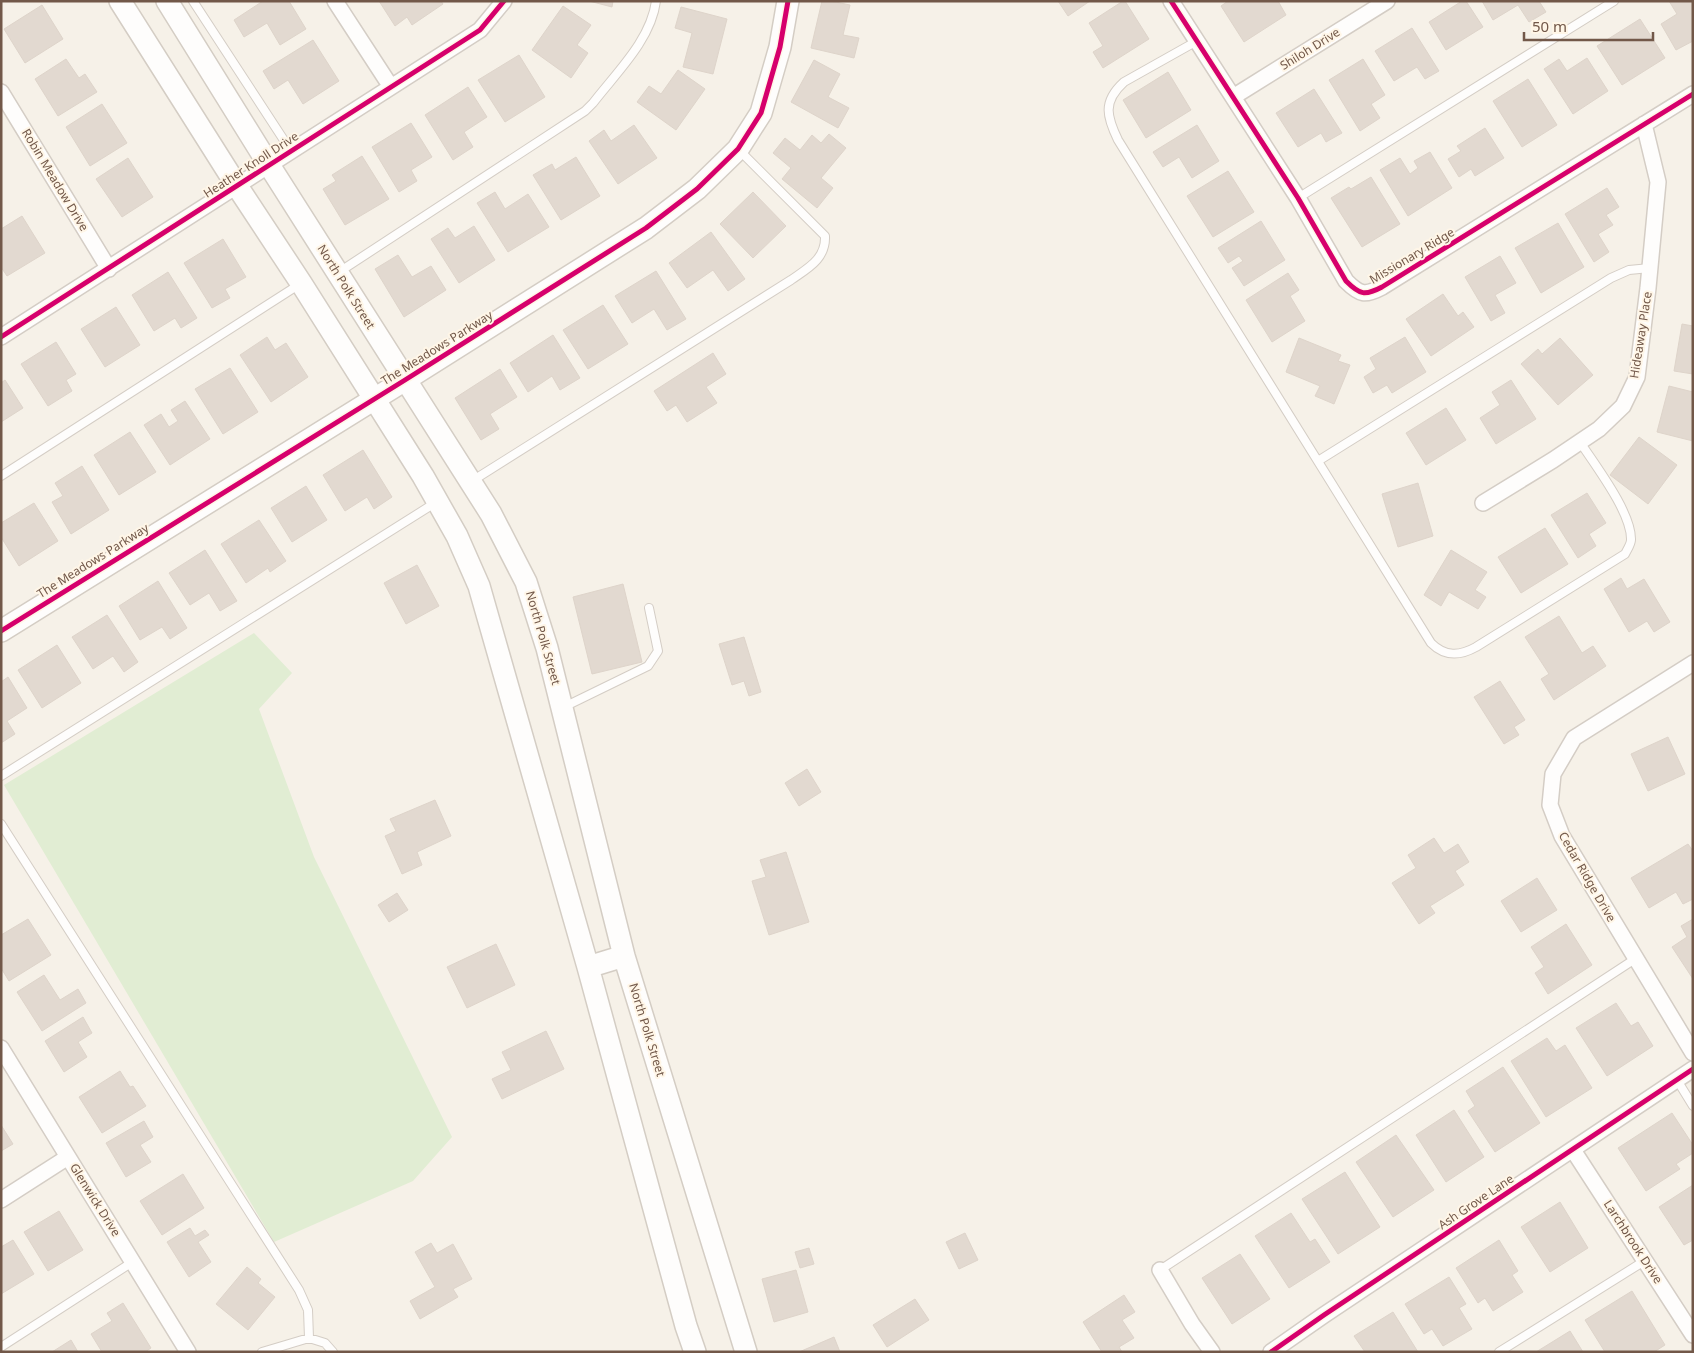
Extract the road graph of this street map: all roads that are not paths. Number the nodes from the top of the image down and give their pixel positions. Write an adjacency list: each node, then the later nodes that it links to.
1 (120, 1): 20 (main road)
2 (167, 1): 19 (main road, North Polk Street)
3 (193, 1): 18 (lane)
4 (335, 1): 12 (street)
5 (504, 1): 12 (street, Heather Knoll Drive)
6 (656, 1): 24 (lane)
7 (788, 1): 17 (main road, The Meadows Parkway)
8 (1171, 1): 11 (street, Missionary Ridge)
9 (1387, 1): 15 (street, Shiloh Drive)
10 (1614, 1): 21 (lane)
11 (1197, 41): 15 (street, Missionary Ridge); 30 (lane)
12 (391, 87): 18 (street, Heather Knoll Drive)
13 (1, 92): 23 (street, Robin Meadow Drive)
14 (1693, 94): 16 (street, Missionary Ridge)
15 (1234, 97): 21 (street, Missionary Ridge)
16 (1644, 124): 21 (street, Missionary Ridge); 22 (street, Hideaway Place)
17 (738, 149): 27 (main road, The Meadows Parkway); 32 (lane)
18 (291, 151): 19 (street, Heather Knoll Drive)
19 (269, 165): 20 (street, Heather Knoll Drive); 24 (main road, North Polk Street)
20 (236, 186): 23 (street, Heather Knoll Drive); 25 (main road)
21 (1298, 198)
22 (1650, 268): 29 (street, Hideaway Place); 30 (lane)
23 (109, 269): 26 (street, Heather Knoll Drive)
24 (337, 273): 27 (main road, North Polk Street)
25 (301, 283): 28 (main road); 31 (lane)
26 (1, 337)
27 (405, 380): 28 (main road, The Meadows Parkway); 32 (main road, North Polk Street)
28 (374, 400): 33 (main road); 36 (main road, The Meadows Parkway)
29 (1580, 442): 30 (lane); 34 (street, Hideaway Place)
30 (1318, 461)
31 (1, 476)
32 (471, 482): 38 (main road, North Polk Street)
33 (438, 502): 39 (lane); 43 (main road)
34 (1483, 503)
35 (650, 608): 38 (lane)
36 (1, 631)
37 (1693, 663): 42 (street, Cedar Ridge Drive)
38 (562, 708): 41 (main road, North Polk Street)
39 (1, 776)
40 (1, 824): 56 (lane)
41 (624, 956): 43 (main road); 62 (main road, North Polk Street)
42 (1635, 959): 45 (street, Cedar Ridge Drive); 54 (lane)
43 (588, 967): 61 (main road)
44 (1, 1048): 50 (street, Glenwick Drive)
45 (1693, 1053)
46 (1693, 1069): 47 (street, Ash Grove Lane)
47 (1677, 1080): 48 (lane); 49 (street, Ash Grove Lane)
48 (1693, 1106)
49 (1573, 1150): 52 (street, Larchbrook Drive); 64 (street, Ash Grove Lane)
50 (68, 1157): 51 (street); 53 (street, Glenwick Drive)
51 (1, 1200)
52 (1646, 1260): 55 (street, Larchbrook Drive); 65 (lane)
53 (134, 1261): 57 (lane); 58 (street, Glenwick Drive)
54 (1160, 1270): 63 (street)
55 (1693, 1335)
56 (309, 1338): 59 (lane); 60 (lane)
57 (1, 1347)
58 (188, 1352)
59 (262, 1352)
60 (333, 1352)
61 (695, 1352)
62 (746, 1352)
63 (1212, 1352)
64 (1271, 1352)
65 (1499, 1352)

